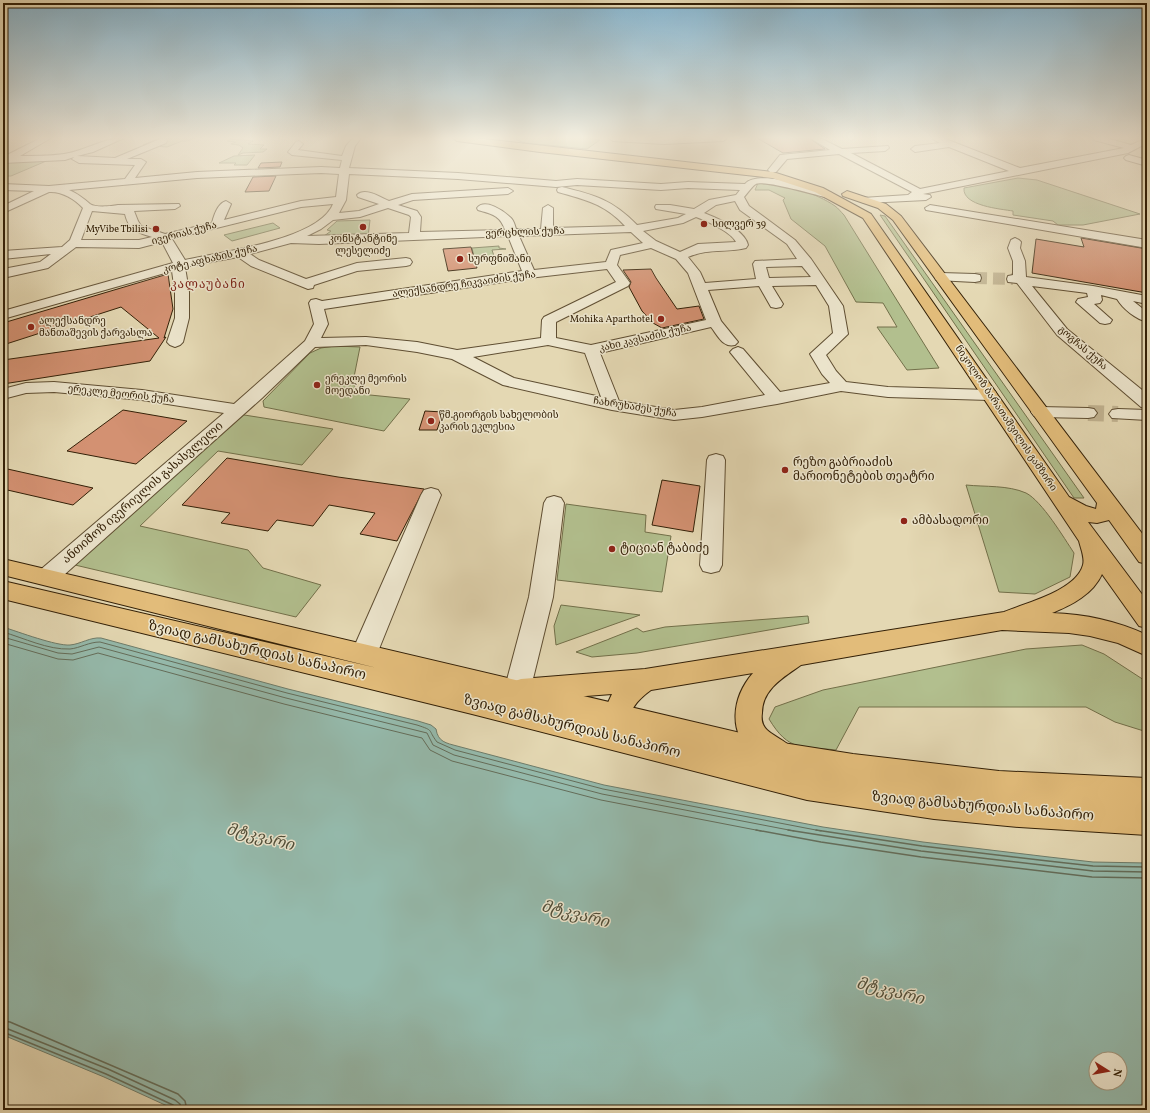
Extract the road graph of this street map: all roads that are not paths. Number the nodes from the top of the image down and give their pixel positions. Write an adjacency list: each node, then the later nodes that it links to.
1 (47, 190): 28 (street)
2 (55, 190): 22 (street)
3 (342, 190): 17 (street, კოტე აფხაზის ქუჩა)
4 (503, 190): 19 (street)
5 (566, 190): 33 (street)
6 (746, 190): 16 (street)
7 (806, 190): 12 (street)
8 (816, 190): 12 (main road)
9 (827, 190): 26 (main road)
10 (902, 190): 15 (street)
11 (959, 190): 13 (street)
12 (828, 195): 26 (main road)
13 (942, 195): 15 (street); 15 (street); 27 (street); 31 (street)
14 (362, 196): 19 (street)
15 (912, 196): 26 (street); 27 (street)
16 (739, 197): 29 (street, ვერცხლის ქუჩა); 47 (street)
17 (341, 200): 30 (street, კოტე აფხაზის ქუჩა); 32 (street, ივერიას ქუჩა)
18 (226, 204): 32 (street)
19 (389, 204): 30 (street); 36 (street)
20 (175, 206): 23 (street)
21 (660, 207): 29 (street)
22 (88, 208): 23 (street); 42 (street)
23 (118, 208): 37 (street)
24 (482, 208): 35 (street)
25 (548, 208): 34 (street)
26 (866, 208): 52 (main road); 73 (main road, ნიკოლოზ ბარათაშვილის გამზირი)
27 (924, 208): 31 (street)
28 (3, 210)
29 (692, 213): 33 (street, ვერცხლის ქუჩა); 45 (street)
30 (329, 217): 38 (street, კოტე აფხაზის ქუჩა)
31 (982, 217): 41 (street)
32 (217, 225): 37 (street, ივერიას ქუჩა)
33 (634, 229): 34 (street, ვერცხლის ქუჩა); 40 (street)
34 (547, 231): 35 (street, ვერცხლის ქუჩა)
35 (512, 232): 36 (street, ვერცხლის ქუჩა); 51 (street)
36 (414, 236): 38 (street, ვერცხლის ქუჩა)
37 (166, 238): 42 (street, ივერიას ქუჩა); 48 (street)
38 (291, 239): 43 (street, კოტე აფხაზის ქუჩა)
39 (1014, 242): 54 (street)
40 (652, 244): 45 (street); 49 (street)
41 (1147, 244)
42 (70, 246): 44 (street, ივერიას ქუჩა); 50 (street)
43 (240, 253): 46 (street); 48 (street, კოტე აფხაზის ქუჩა)
44 (3, 255)
45 (680, 256): 57 (street)
46 (406, 262)
47 (807, 262): 55 (street); 56 (street)
48 (180, 265): 62 (street, კოტე აფხაზის ქუჩა); 67 (street)
49 (611, 265): 51 (street, ალექსანდრე ჩიკვაიძის ქუჩა); 66 (street)
50 (3, 274)
51 (529, 274): 68 (street, ალექსანდრე ჩიკვაიძის ქუჩა)
52 (941, 277): 53 (street); 78 (main road)
53 (975, 278)
54 (1017, 279): 58 (street); 75 (street, გოგჩას ქუჩა)
55 (820, 281): 56 (street); 71 (street)
56 (763, 282): 57 (street); 61 (street)
57 (700, 287): 65 (street)
58 (1093, 290): 59 (street); 64 (street)
59 (1123, 296): 60 (street); 63 (street)
60 (1147, 300)
61 (776, 304)
62 (3, 315)
63 (1147, 318)
64 (1105, 320)
65 (714, 322): 69 (street, კახი კავსაძის ქუჩა); 74 (street)
66 (548, 341): 69 (street, კახი კავსაძის ქუჩა); 70 (street, კახი კავსაძის ქუჩა)
67 (175, 342)
68 (311, 343): 70 (street, ჩახრუხაძეს ქუჩა); 77 (street)
69 (591, 350): 76 (street)
70 (457, 355): 76 (street, ჩახრუხაძეს ქუჩა)
71 (842, 386): 73 (street, ჩახრუხაძეს ქუჩა); 74 (street, ჩახრუხაძეს ქუჩა)
72 (3, 394): 77 (street, ერეკლე მეორის ქუჩა)
73 (990, 395): 84 (main road, ნიკოლოზ ბარათაშვილის გამზირი)
74 (776, 399): 76 (street, ჩახრუხაძეს ქუჩა)
75 (1147, 403)
76 (612, 405)
77 (238, 410): 91 (street, ანთიმოზ ივერიელის გასასვლელი)
78 (1040, 412): 79 (street); 85 (main road)
79 (1088, 414)
80 (1118, 414): 81 (street)
81 (1147, 415)
82 (716, 460): 89 (street)
83 (431, 495): 96 (street)
84 (1061, 500): 85 (main road); 87 (main road, ნიკოლოზ ბარათაშვილის გამზირი)
85 (1106, 501): 88 (main road)
86 (554, 503): 99 (street)
87 (1089, 539): 93 (main road, ნიკოლოზ ბარათაშვილის გამზირი); 94 (main road)
88 (1144, 550)
89 (711, 565)
90 (3, 567): 91 (main road, ზვიად გამსახურდიას სანაპირო)
91 (47, 577): 96 (main road, ზვიად გამსახურდიას სანაპირო)
92 (3, 590): 100 (main road, ზვიად გამსახურდიას სანაპირო)
93 (1147, 619)
94 (1002, 621): 95 (main road); 97 (main road)
95 (1147, 646)
96 (364, 654): 99 (main road, ზვიად გამსახურდიას სანაპირო)
97 (794, 655): 98 (main road); 101 (main road)
98 (645, 680): 99 (main road); 100 (main road)
99 (517, 691): 100 (main road, ზვიად გამსახურდიას სანაპირო)
100 (613, 725): 101 (main road, ზვიად გამსახურდიას სანაპირო); 103 (main road, ზვიად გამსახურდიას სანაპირო)
101 (783, 756): 102 (main road, ზვიად გამსახურდიას სანაპირო)
102 (1147, 792)
103 (1147, 820)

